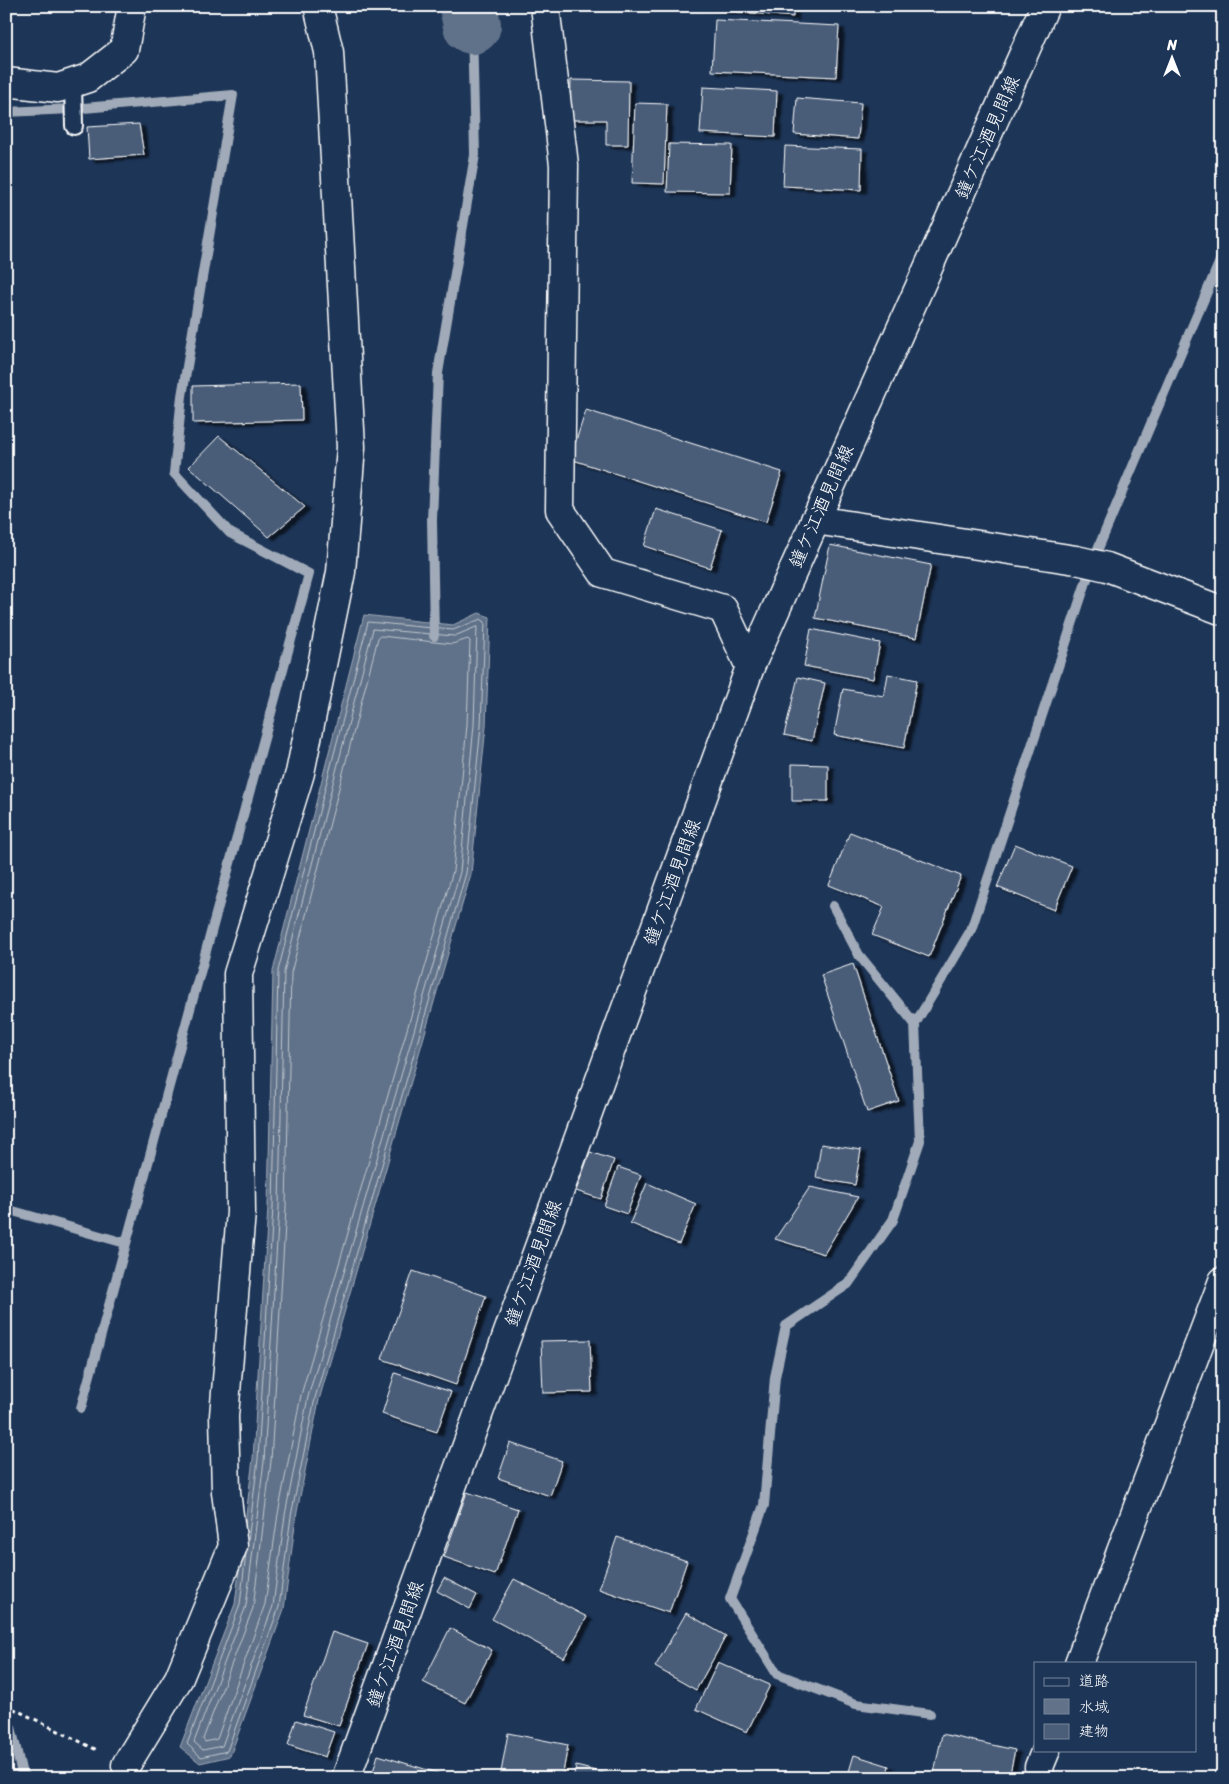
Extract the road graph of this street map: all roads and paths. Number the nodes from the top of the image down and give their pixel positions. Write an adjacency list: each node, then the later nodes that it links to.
1 (132, 6): 5 (street)
2 (318, 6): 13 (street)
3 (545, 6): 8 (street)
4 (1045, 6): 6 (street, 鐘ケ江酒見間線)
5 (6, 82)
6 (815, 520): 7 (street); 8 (street, 鐘ケ江酒見間線)
7 (1223, 611)
8 (750, 667): 14 (street, 鐘ケ江酒見間線)
9 (1223, 1281): 10 (street)
10 (1079, 1662)
11 (6, 1705): 13 (path)
12 (1045, 1752): 15 (street)
13 (126, 1765)
14 (346, 1778)
15 (1040, 1778)

